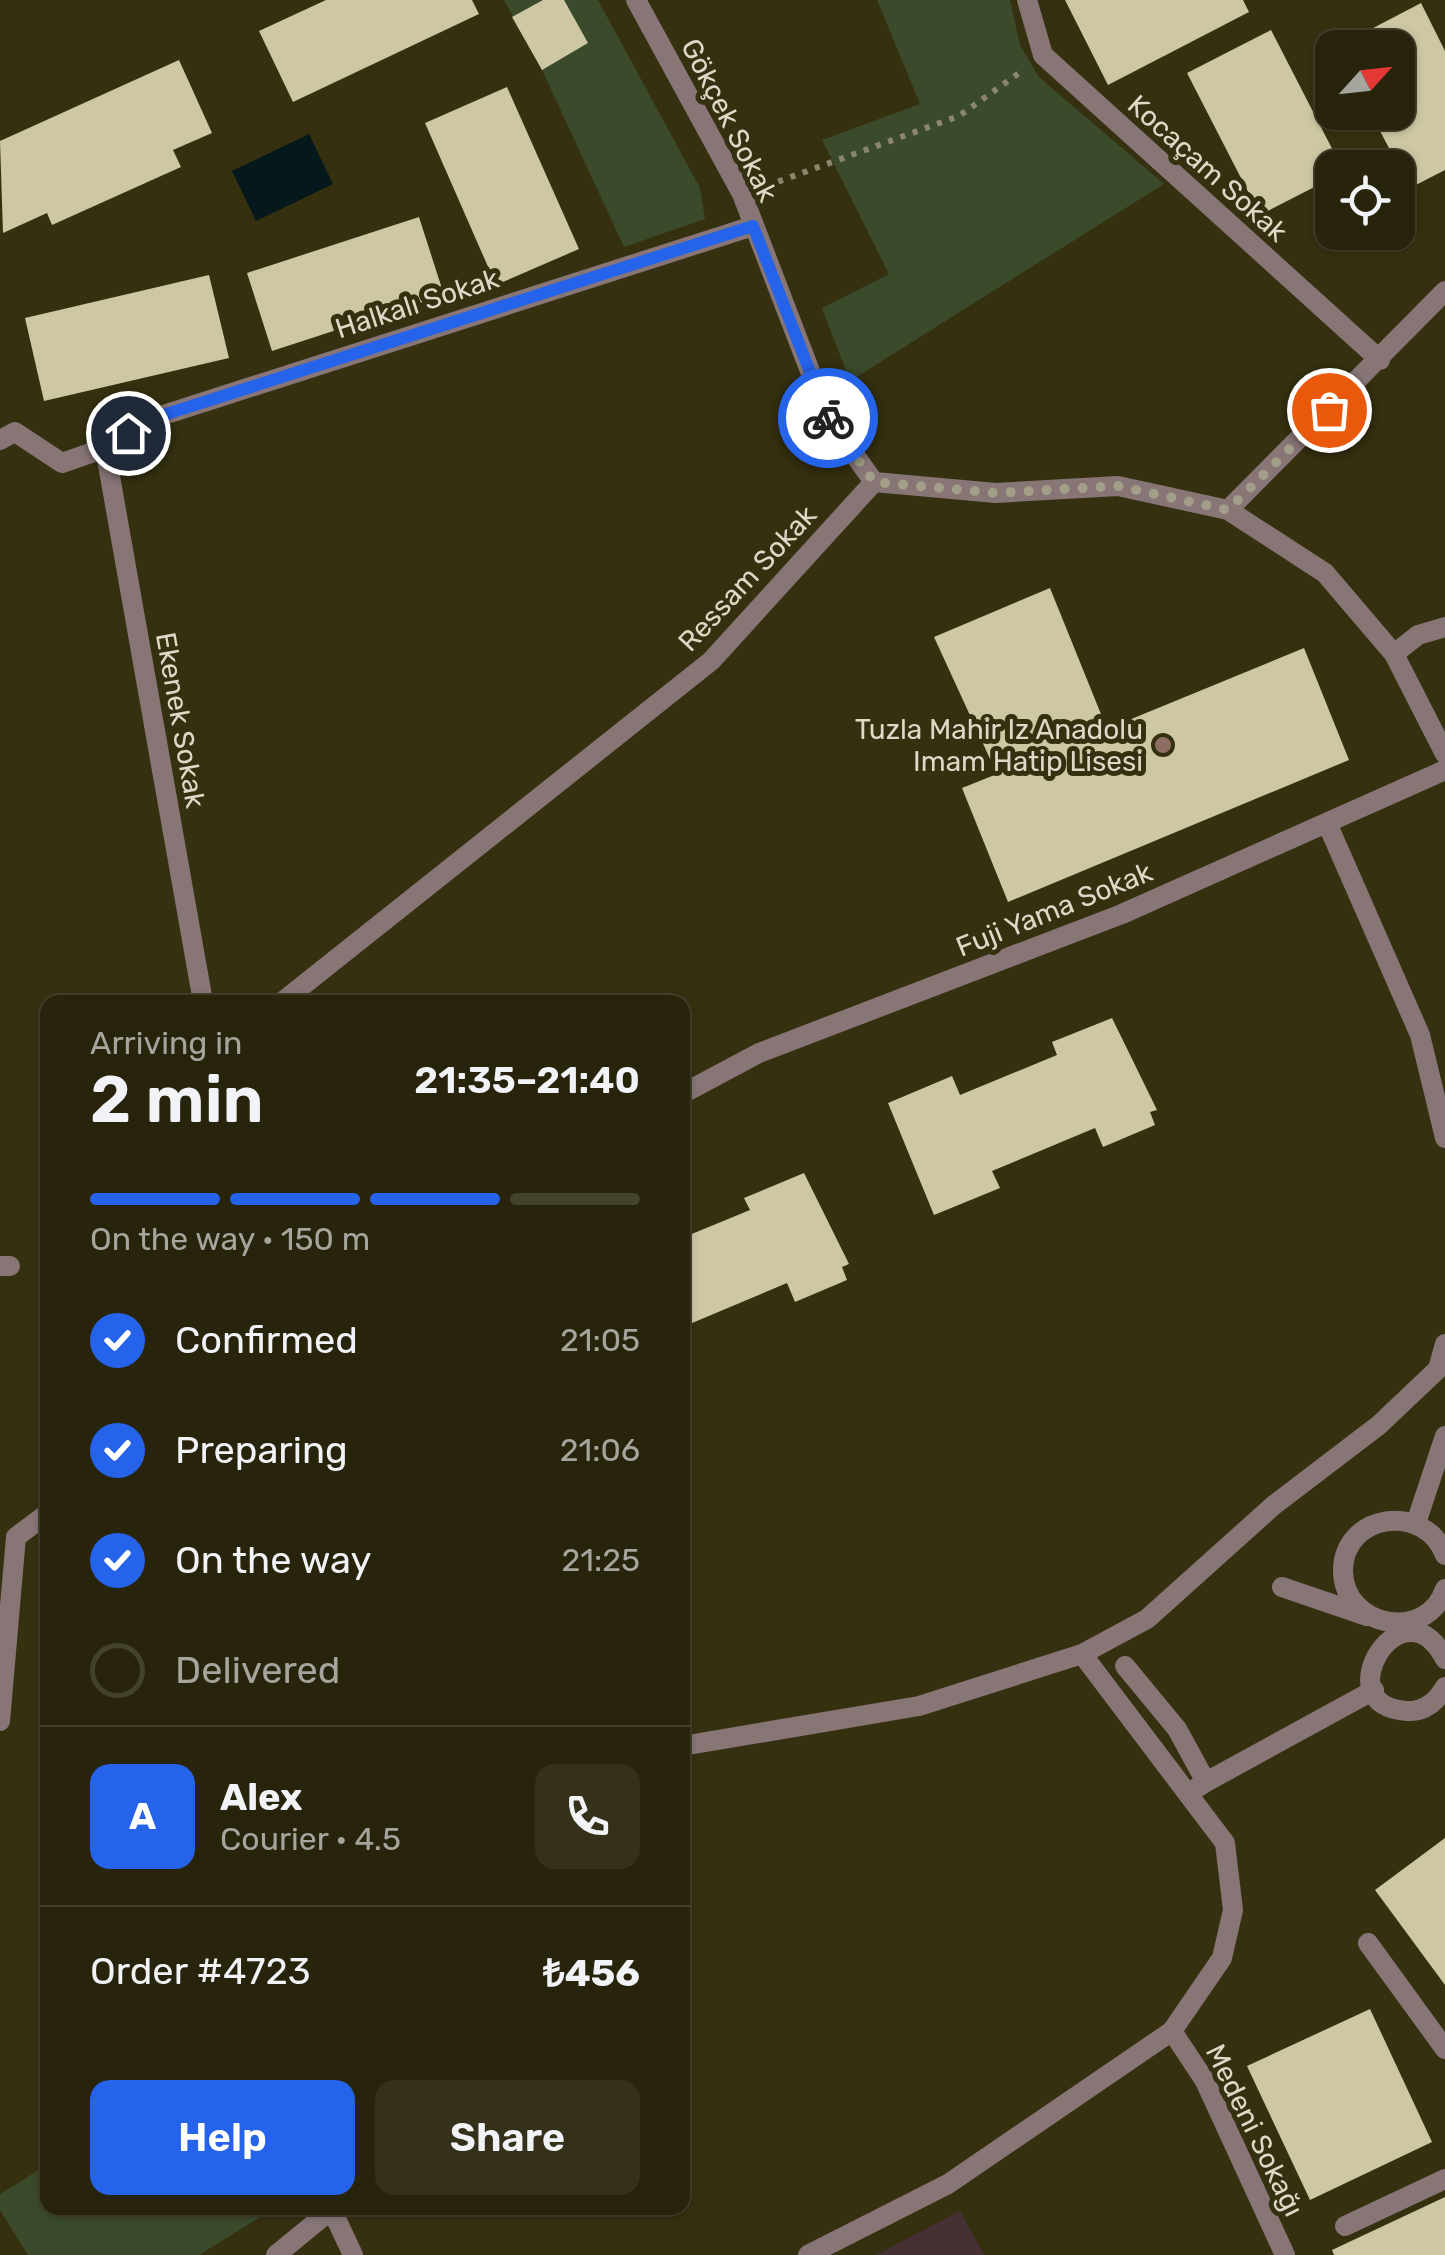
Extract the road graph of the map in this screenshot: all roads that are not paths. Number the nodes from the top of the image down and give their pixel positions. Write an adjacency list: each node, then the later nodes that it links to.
1 (636, 0): 3 (street, Gökçek Sokak)
2 (1027, 0): 5 (street, Kocaçam Sokak)
3 (753, 226): 7 (street, Halkalı Sokak); 8 (street, Gökçek Sokak)
4 (1445, 291): 5 (street)
5 (1380, 360): 9 (street)
6 (0, 440): 7 (street, Halkalı Sokak)
7 (105, 448): 15 (street, Ekenek Sokak)
8 (874, 482): 9 (street); 16 (street, Ressam Sokak)
9 (1228, 510): 11 (street)
10 (1445, 626): 11 (street)
11 (1394, 654): 12 (street)
12 (1445, 754)
13 (1445, 770): 14 (street, Fuji Yama Sokak)
14 (1327, 823): 17 (street, Fuji Yama Sokak); 18 (street)
15 (203, 995)
16 (291, 995)
17 (690, 1090)
18 (1445, 1138)
19 (1445, 1344): 29 (street)
20 (1445, 1436): 22 (street)
21 (40, 1518): 23 (street)
22 (1416, 1523): 24 (street); 27 (street)
23 (8, 1538): 34 (street)
24 (1445, 1555)
25 (1282, 1587): 27 (street)
26 (1445, 1589): 27 (street)
27 (1367, 1616): 28 (street)
28 (1383, 1644): 30 (street); 33 (street)
29 (1082, 1654): 35 (street); 36 (street)
30 (1445, 1659)
31 (1126, 1666): 36 (street)
32 (1445, 1687): 33 (street)
33 (1374, 1690): 36 (street)
34 (0, 1722)
35 (690, 1745)
36 (1197, 1788): 38 (street)
37 (1368, 1943): 39 (street)
38 (1172, 2031): 46 (street); 47 (street, Medeni Sokağı)
39 (1445, 2049)
40 (1445, 2179): 43 (street)
41 (324, 2215): 44 (street)
42 (334, 2215): 45 (street)
43 (1345, 2226)
44 (276, 2255)
45 (352, 2255)
46 (808, 2255)
47 (1286, 2255)

